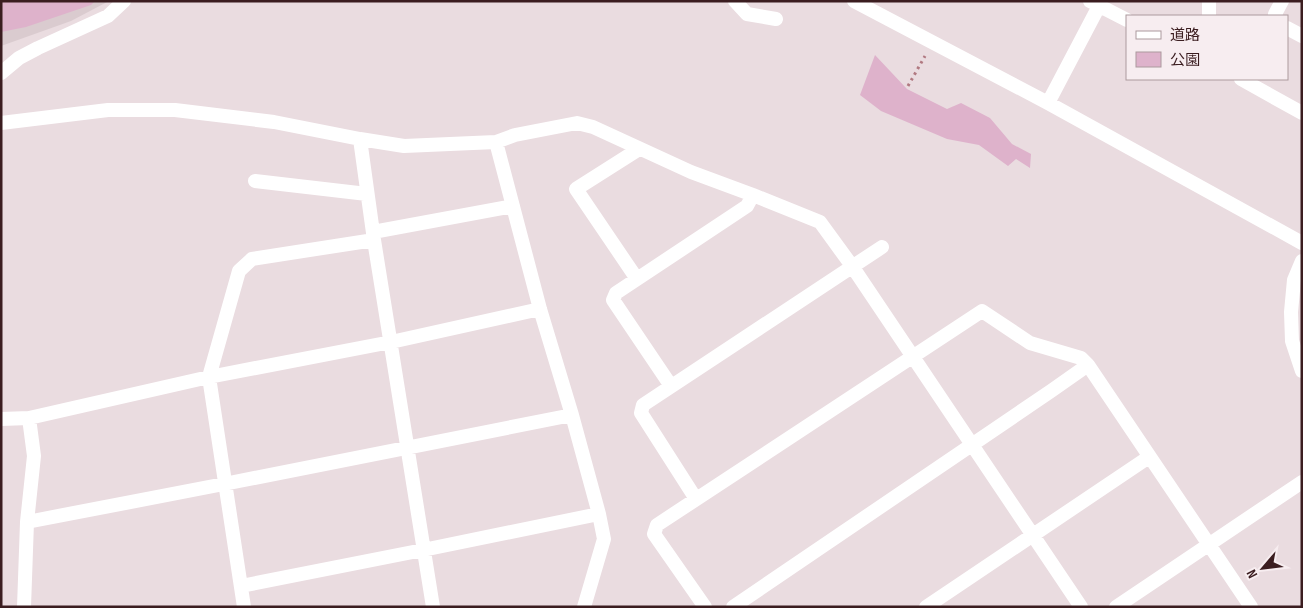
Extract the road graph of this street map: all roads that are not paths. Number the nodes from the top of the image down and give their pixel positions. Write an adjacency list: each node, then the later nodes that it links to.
1 (124, 1): 13 (street)
2 (735, 1): 9 (street)
3 (854, 1): 15 (street)
4 (1209, 1): 7 (street)
5 (1282, 1): 8 (street)
6 (1094, 4): 10 (street); 15 (street)
7 (1209, 15)
8 (1276, 15)
9 (776, 19)
10 (1126, 20)
11 (1288, 29): 12 (street)
12 (1302, 36)
13 (1, 73)
14 (1243, 80): 16 (street)
15 (1048, 103): 26 (street)
16 (1302, 113)
17 (1, 123): 18 (street)
18 (360, 139): 19 (street); 22 (street)
19 (496, 142): 20 (street); 24 (street)
20 (639, 148): 23 (street); 30 (street)
21 (255, 181): 22 (street)
22 (367, 194): 25 (street)
23 (752, 195): 29 (street); 30 (street)
24 (513, 206): 25 (street); 31 (street)
25 (373, 236): 32 (street); 36 (street)
26 (1302, 244)
27 (882, 248): 29 (street)
28 (1302, 261): 35 (street)
29 (852, 266): 33 (street); 37 (street)
30 (637, 279): 37 (street)
31 (540, 309): 32 (street); 38 (street)
32 (391, 342): 36 (street); 42 (street)
33 (912, 356): 34 (street); 41 (street); 46 (street)
34 (1088, 365): 41 (street); 43 (street)
35 (1302, 371)
36 (208, 377): 39 (street); 45 (street)
37 (671, 386): 46 (street)
38 (572, 415): 42 (street); 47 (street)
39 (29, 418): 40 (street); 48 (street)
40 (1, 419)
41 (971, 445): 49 (street); 58 (street)
42 (408, 448): 45 (street); 51 (street)
43 (1149, 457): 49 (street); 50 (street)
44 (1302, 482): 50 (street)
45 (224, 484): 48 (street); 52 (street)
46 (696, 499): 57 (street)
47 (599, 514): 51 (street); 56 (street)
48 (27, 522): 53 (street)
49 (1033, 535): 59 (street); 60 (street)
50 (1208, 545): 61 (street); 62 (street)
51 (424, 550): 52 (street); 55 (street)
52 (241, 586): 54 (street)
53 (24, 607)
54 (244, 607)
55 (433, 607)
56 (584, 607)
57 (705, 607)
58 (733, 607)
59 (926, 607)
60 (1081, 607)
61 (1116, 607)
62 (1250, 607)

